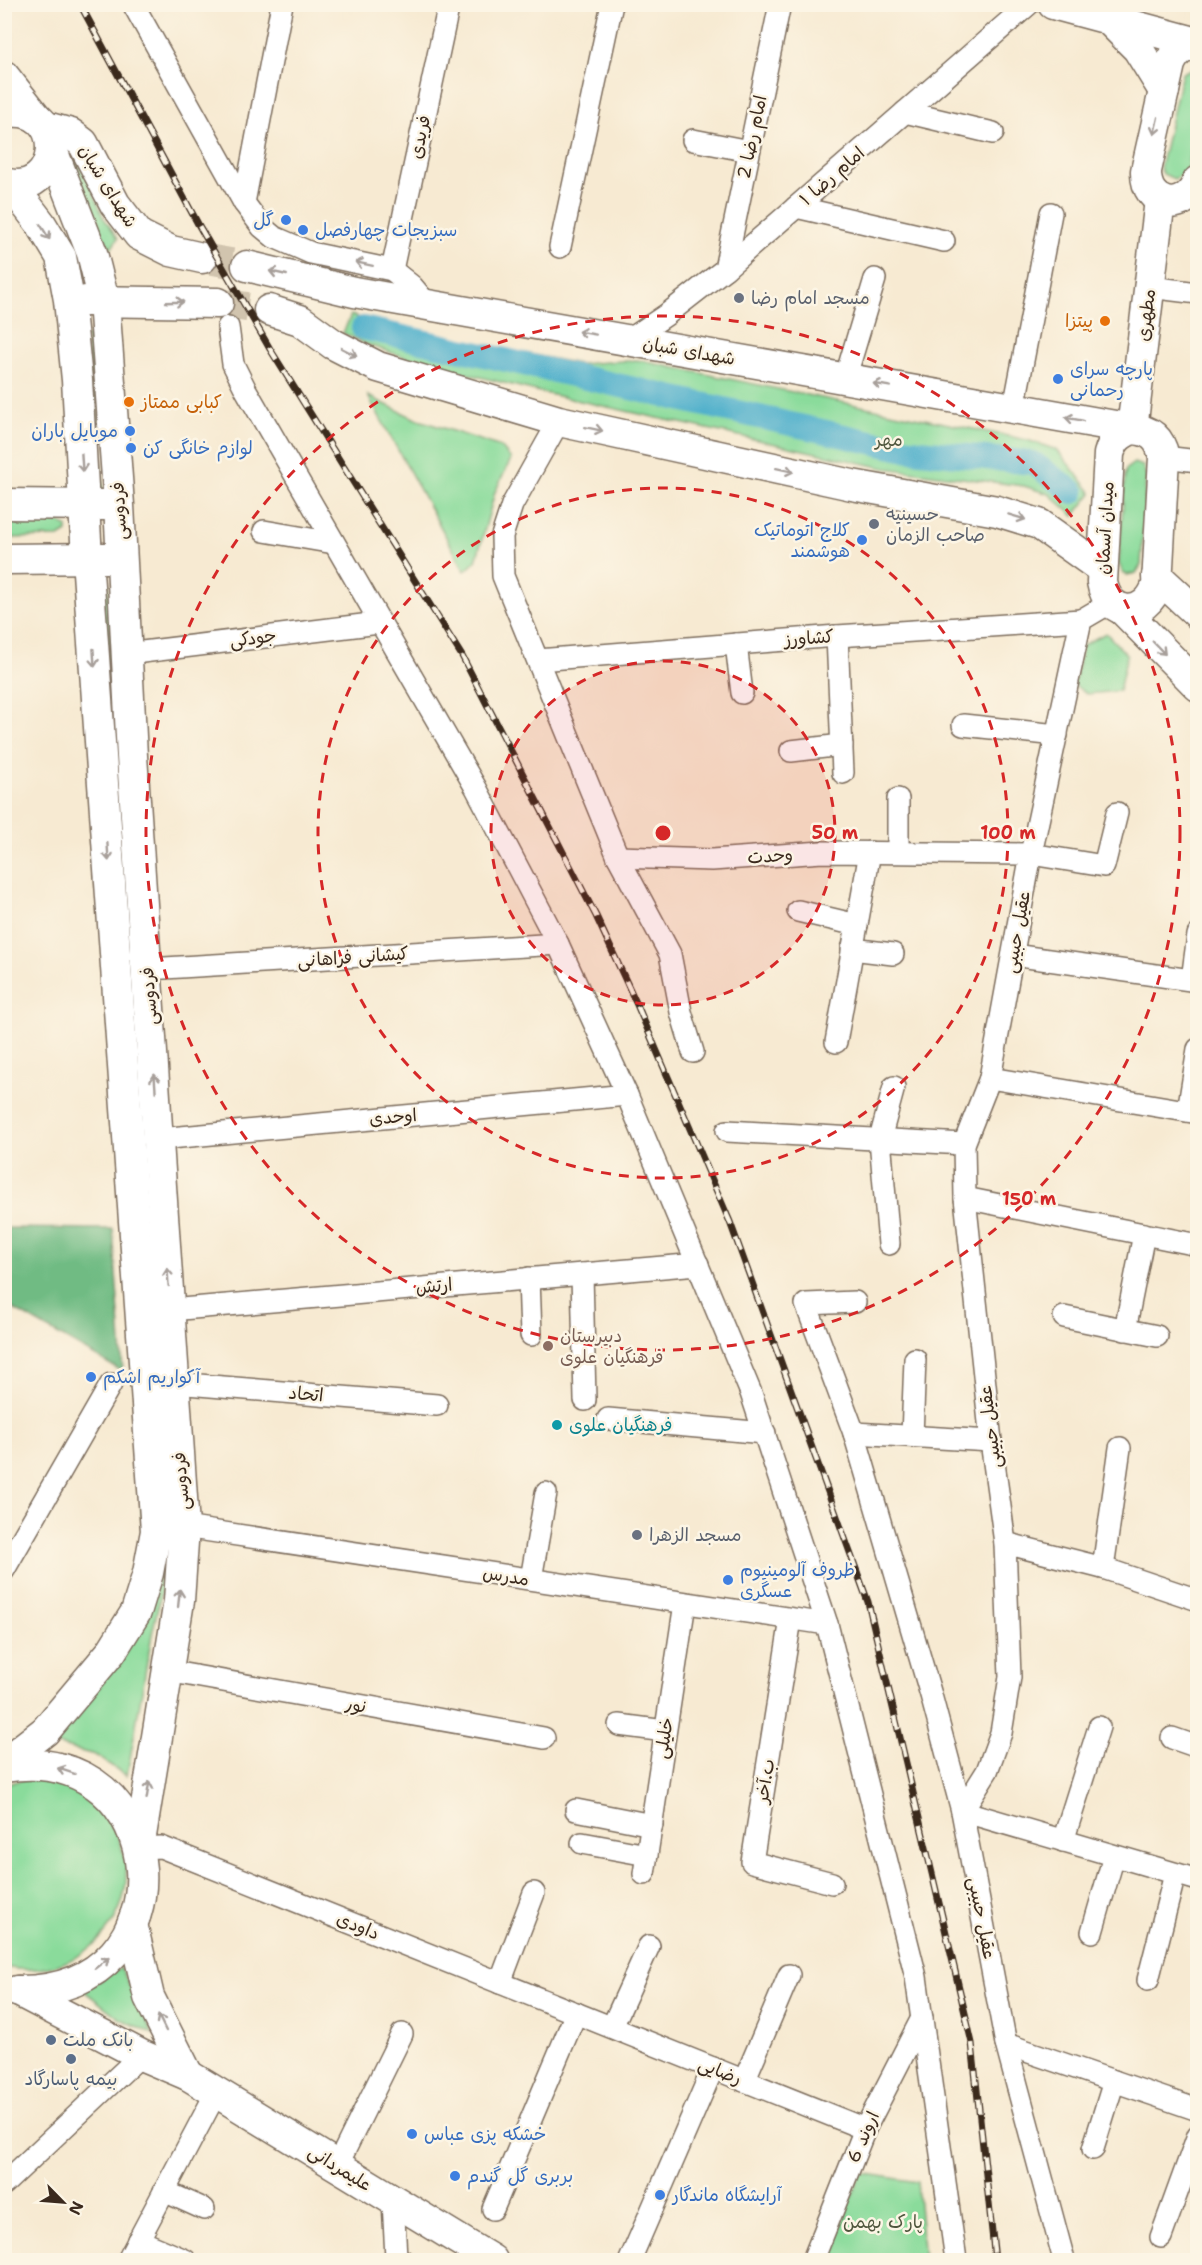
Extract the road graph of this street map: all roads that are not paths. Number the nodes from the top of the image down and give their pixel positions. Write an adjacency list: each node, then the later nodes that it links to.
1 (133, 4): 21 (street)
2 (282, 4): 21 (street)
3 (449, 4): 29 (street, فریدی)
4 (612, 4): 25 (street)
5 (780, 4): 17 (street, امام رضا 2)
6 (1029, 4): 12 (street, امام رضا ۱)
7 (1053, 4): 8 (street)
8 (1108, 19): 9 (street); 11 (street)
9 (1197, 44): 11 (street)
10 (4, 76): 14 (street, فردوسی)
11 (1164, 91): 20 (street, one-way to 20)
12 (905, 112): 15 (street); 22 (street, امام رضا ۱)
13 (4, 113): 14 (street, شهدای شبان)
14 (45, 132): 19 (street); 26 (street, شهدای شبان); 34 (street, فردوسی)
15 (993, 133)
16 (693, 140): 17 (street)
17 (749, 151): 28 (street, امام رضا 2)
18 (1197, 182): 20 (street)
19 (8, 184): 33 (street, فردوسی, one-way to 33)
20 (1160, 200): 31 (street, مطهری)
21 (244, 202): 29 (street, one-way to 21)
22 (796, 207): 24 (street); 28 (street, امام رضا ۱)
23 (1051, 213): 40 (street)
24 (944, 241)
25 (560, 247)
26 (202, 258)
27 (247, 266): 35 (street, شهدای شبان, one-way to 27)
28 (725, 269): 38 (street, امام رضا ۱)
29 (392, 270): 35 (street)
30 (875, 279): 39 (street)
31 (1149, 287): 32 (street); 42 (street, مطهری)
32 (1197, 293)
33 (69, 300): 34 (street); 46 (street, فردوسی, one-way to 46)
34 (118, 302): 37 (street, one-way to 37); 47 (street, فردوسی)
35 (428, 305): 38 (street, شهدای شبان, one-way to 35)
36 (269, 310): 41 (street, one-way to 41)
37 (223, 315): 49 (street)
38 (629, 340): 39 (street, شهدای شبان)
39 (845, 379): 40 (street, شهدای شبان, one-way to 39)
40 (1014, 408): 42 (street, شهدای شبان, one-way to 40)
41 (559, 421): 53 (street, one-way to 53); 62 (street)
42 (1132, 429): 43 (street); 53 (street, میدان آسمان)
43 (1164, 457): 44 (street); 54 (street)
44 (1197, 461)
45 (4, 504): 46 (street)
46 (84, 505): 47 (street); 50 (street, فردوسی)
47 (119, 505): 51 (street, فردوسی)
48 (264, 531): 49 (street)
49 (334, 543): 58 (street)
50 (87, 558): 51 (street); 52 (street); 137 (street, فردوسی, one-way to 137)
51 (121, 558): 61 (street, فردوسی)
52 (4, 559)
53 (1102, 569): 55 (street, میدان آسمان)
54 (1157, 576): 55 (street); 56 (street)
55 (1116, 606): 57 (street); 63 (street, one-way to 63)
56 (1197, 614)
57 (1081, 620): 59 (street, کشاورز); 66 (street, عقیل حبیبی)
58 (379, 623): 61 (street, جودکی); 79 (street)
59 (837, 636): 60 (street, کشاورز); 67 (street)
60 (736, 644): 62 (street, کشاورز); 64 (street)
61 (126, 654): 83 (street, فردوسی)
62 (537, 660): 75 (street)
63 (1197, 686)
64 (742, 693)
65 (963, 725): 66 (street)
66 (1057, 735): 74 (street, عقیل حبیبی)
67 (842, 746): 68 (street); 69 (street)
68 (791, 751)
69 (843, 773)
70 (898, 799): 73 (street)
71 (1117, 813): 74 (street, وحدت)
72 (870, 852): 73 (street, وحدت); 75 (street, وحدت); 77 (street)
73 (898, 852): 74 (street, وحدت)
74 (1031, 854): 82 (street, عقیل حبیبی)
75 (618, 857): 87 (street)
76 (798, 911): 77 (street)
77 (857, 925): 80 (street)
78 (1197, 935): 84 (street)
79 (558, 944): 83 (street, کیشانی فراهانی); 90 (street)
80 (852, 949): 81 (street); 85 (street)
81 (893, 954)
82 (1013, 955): 84 (street); 88 (street, عقیل حبیبی)
83 (147, 969): 93 (street, فردوسی, one-way to 83)
84 (1195, 980)
85 (836, 1042)
86 (1197, 1049): 91 (street)
87 (693, 1052)
88 (990, 1078): 91 (street); 95 (street, عقیل حبیبی)
89 (894, 1087): 94 (street)
90 (627, 1095): 93 (street, اوحدی); 100 (street)
91 (1193, 1112)
92 (727, 1131): 94 (street)
93 (159, 1139): 104 (street, فردوسی, one-way to 93)
94 (880, 1139): 95 (street); 98 (street)
95 (964, 1144): 96 (street, عقیل حبیبی)
96 (965, 1198): 97 (street); 118 (street, عقیل حبیبی)
97 (1144, 1234): 99 (street); 106 (street)
98 (889, 1244)
99 (1197, 1245)
100 (698, 1264): 101 (street, ارتش); 115 (street)
101 (582, 1274): 102 (street, ارتش); 112 (street)
102 (529, 1278): 104 (street, ارتش); 107 (street)
103 (855, 1302): 116 (street)
104 (170, 1310): 110 (street, فردوسی)
105 (1064, 1317): 106 (street)
106 (1125, 1330): 108 (street)
107 (531, 1335)
108 (1157, 1336)
109 (915, 1359): 117 (street)
110 (175, 1383): 113 (street, اتحاد); 121 (street, فردوسی)
111 (111, 1384): 124 (street)
112 (585, 1400)
113 (437, 1405)
114 (608, 1419): 115 (street)
115 (765, 1433): 129 (street)
116 (854, 1433): 117 (street); 139 (street)
117 (912, 1436): 118 (street)
118 (991, 1441): 122 (street, عقیل حبیبی)
119 (1120, 1448): 123 (street)
120 (546, 1493): 125 (street)
121 (184, 1527): 125 (street, مدرس); 130 (street, فردوسی, one-way to 121)
122 (1005, 1543): 123 (street); 139 (street, عقیل حبیبی)
123 (1103, 1568): 126 (street)
124 (5, 1570)
125 (531, 1580): 127 (street, مدرس)
126 (1197, 1600)
127 (685, 1603): 128 (street, مدرس); 133 (street, خلیلی)
128 (791, 1619): 129 (street, مدرس); 146 (street, ب.آخر)
129 (827, 1624): 156 (street)
130 (167, 1671): 134 (street, نور); 143 (street, فردوسی, one-way to 130)
131 (619, 1725): 133 (street)
132 (1099, 1727): 141 (street)
133 (666, 1731): 140 (street, خلیلی)
134 (544, 1738)
135 (1172, 1738): 136 (street)
136 (1197, 1746)
137 (4, 1765): 143 (street, one-way to 137)
138 (576, 1810): 140 (street)
139 (962, 1811): 141 (street); 159 (street, عقیل حبیبی)
140 (651, 1825): 142 (street, خلیلی)
141 (1063, 1841): 144 (street)
142 (582, 1843)
143 (139, 1848): 148 (street); 153 (street, داودی)
144 (1114, 1856): 145 (street); 149 (street)
145 (1191, 1875): 152 (street)
146 (832, 1882)
147 (534, 1893): 153 (street)
148 (140, 1900): 154 (street, one-way to 148); 162 (street, one-way to 148)
149 (1092, 1932)
150 (649, 1946): 157 (street)
151 (789, 1975): 163 (street)
152 (1148, 1980)
153 (500, 1983): 155 (street, داودی)
154 (11, 1989): 160 (street, علیمردانی)
155 (576, 2013): 157 (street, رضایی); 175 (street)
156 (922, 2018): 167 (street, اروند 6); 184 (street)
157 (612, 2027): 161 (street, رضایی)
158 (402, 2034): 170 (street)
159 (1006, 2044): 164 (street); 185 (street, عقیل حبیبی)
160 (141, 2055): 162 (street, علیمردانی); 171 (street)
161 (713, 2068): 163 (street, رضایی); 182 (street)
162 (188, 2075): 165 (street, علیمردانی)
163 (744, 2081): 167 (street, رضایی)
164 (1114, 2081): 166 (street); 169 (street)
165 (216, 2093): 170 (street, علیمردانی); 172 (street)
166 (1197, 2110)
167 (865, 2129): 183 (street, اروند 6)
168 (1197, 2135): 176 (street)
169 (1093, 2149)
170 (337, 2166): 173 (street, علیمردانی)
171 (4, 2184)
172 (164, 2191): 174 (street); 177 (street)
173 (393, 2201): 180 (street); 181 (street, علیمردانی)
174 (204, 2209)
175 (493, 2209)
176 (1161, 2237)
177 (138, 2240): 178 (street); 179 (street)
178 (128, 2260)
179 (185, 2260)
180 (402, 2260)
181 (492, 2260)
182 (630, 2260)
183 (813, 2260)
184 (956, 2260)
185 (1064, 2260)

